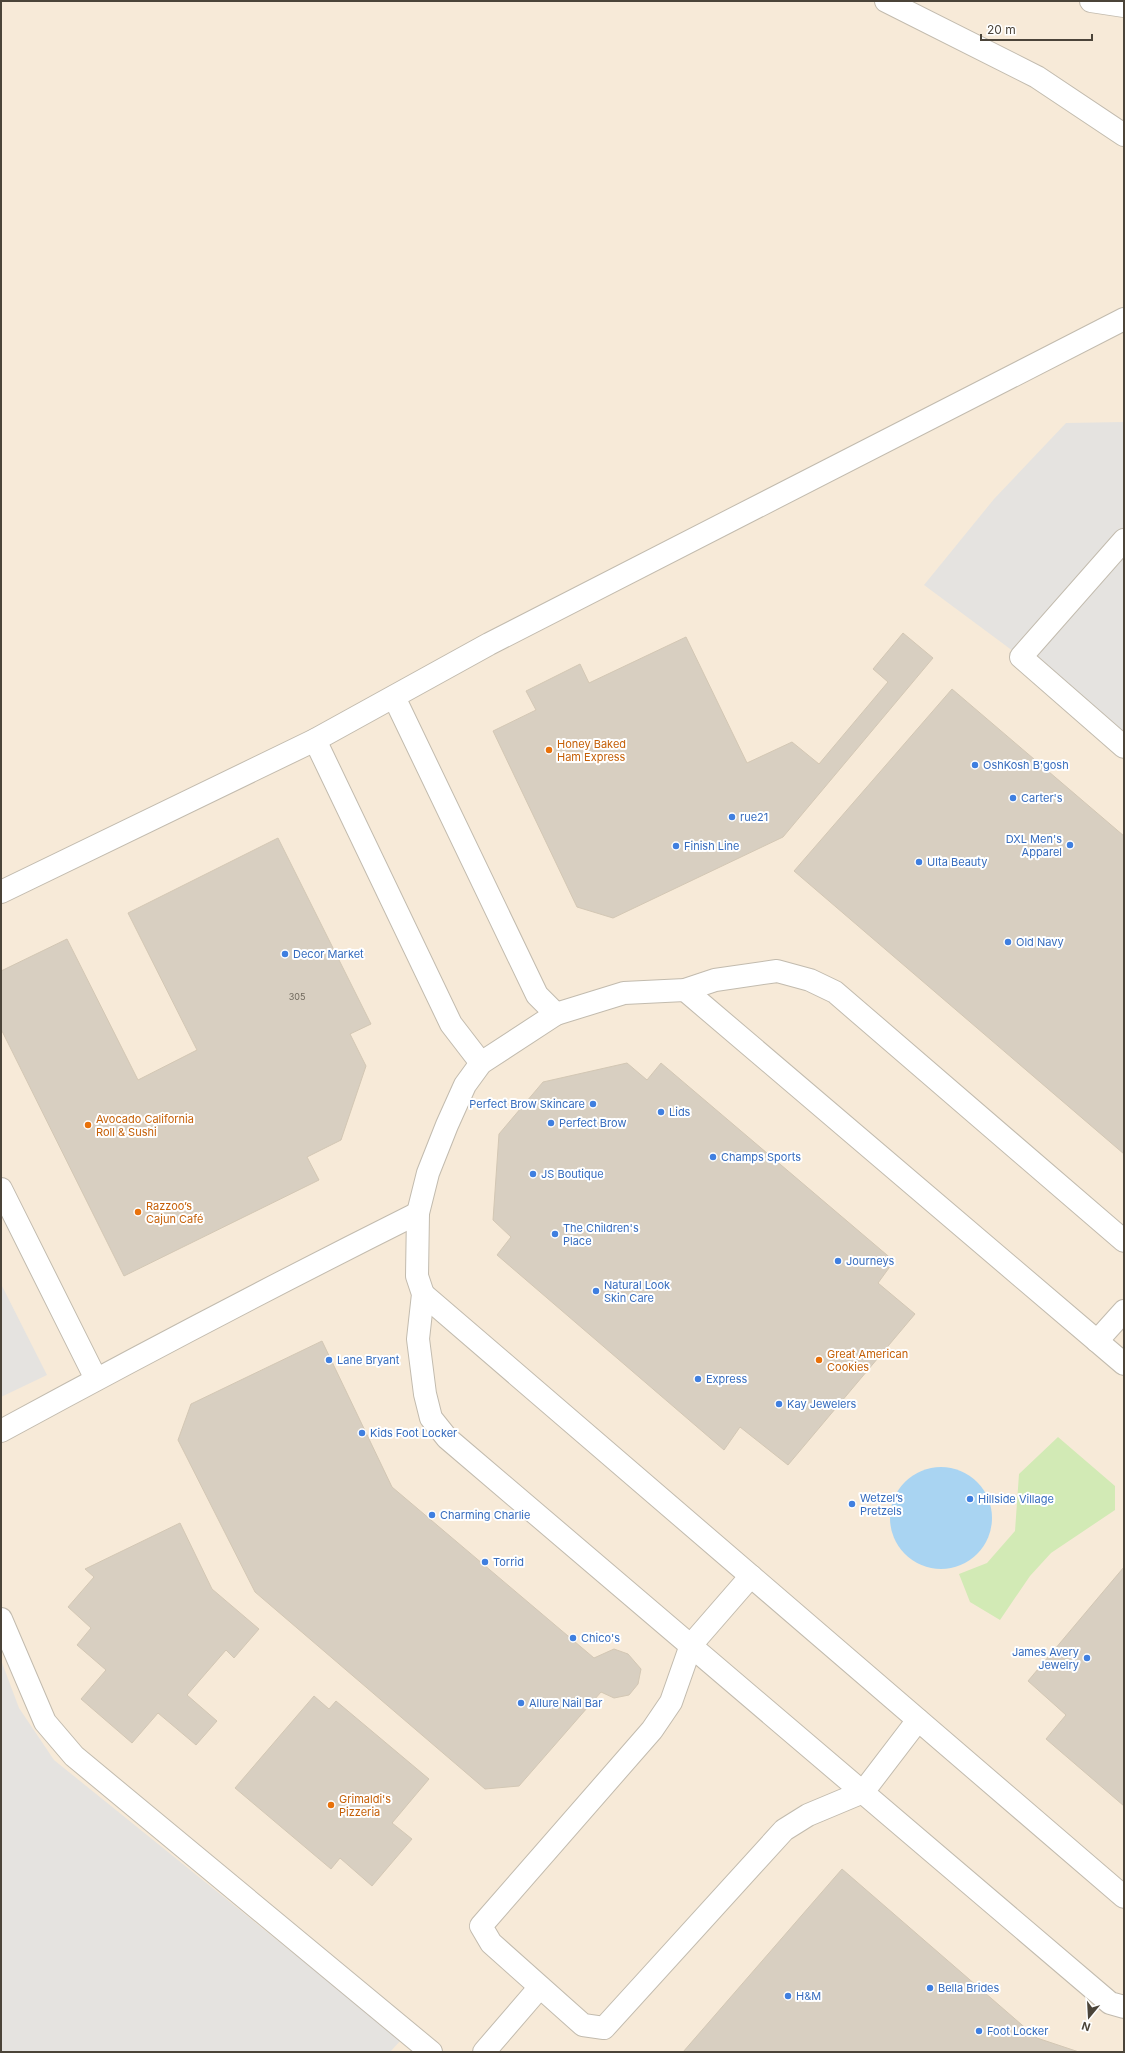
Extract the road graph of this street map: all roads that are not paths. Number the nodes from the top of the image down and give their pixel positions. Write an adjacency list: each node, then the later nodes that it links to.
1 (886, 1): 4 (lane)
2 (1091, 1): 3 (lane)
3 (1124, 6)
4 (1124, 135)
5 (1124, 319): 7 (lane)
6 (1124, 540): 9 (lane)
7 (394, 697): 8 (lane); 12 (lane)
8 (315, 740): 10 (lane); 13 (lane)
9 (1124, 746)
10 (1, 892)
11 (685, 990): 12 (lane); 16 (lane); 19 (lane)
12 (556, 1014): 13 (lane)
13 (481, 1063): 15 (lane)
14 (1, 1189): 21 (lane)
15 (418, 1213): 17 (lane); 21 (lane)
16 (1124, 1241)
17 (423, 1294): 23 (lane); 25 (lane)
18 (1124, 1311): 19 (lane)
19 (1097, 1341): 20 (lane)
20 (1124, 1364)
21 (96, 1379): 22 (lane)
22 (1, 1431)
23 (751, 1576): 25 (lane); 26 (lane)
24 (1, 1620): 31 (lane)
25 (691, 1645): 27 (lane); 29 (lane)
26 (918, 1720): 27 (lane); 28 (lane)
27 (863, 1792): 29 (lane); 30 (lane)
28 (1124, 1897)
29 (540, 1987): 32 (lane)
30 (1124, 2006)
31 (431, 2052)
32 (484, 2052)

